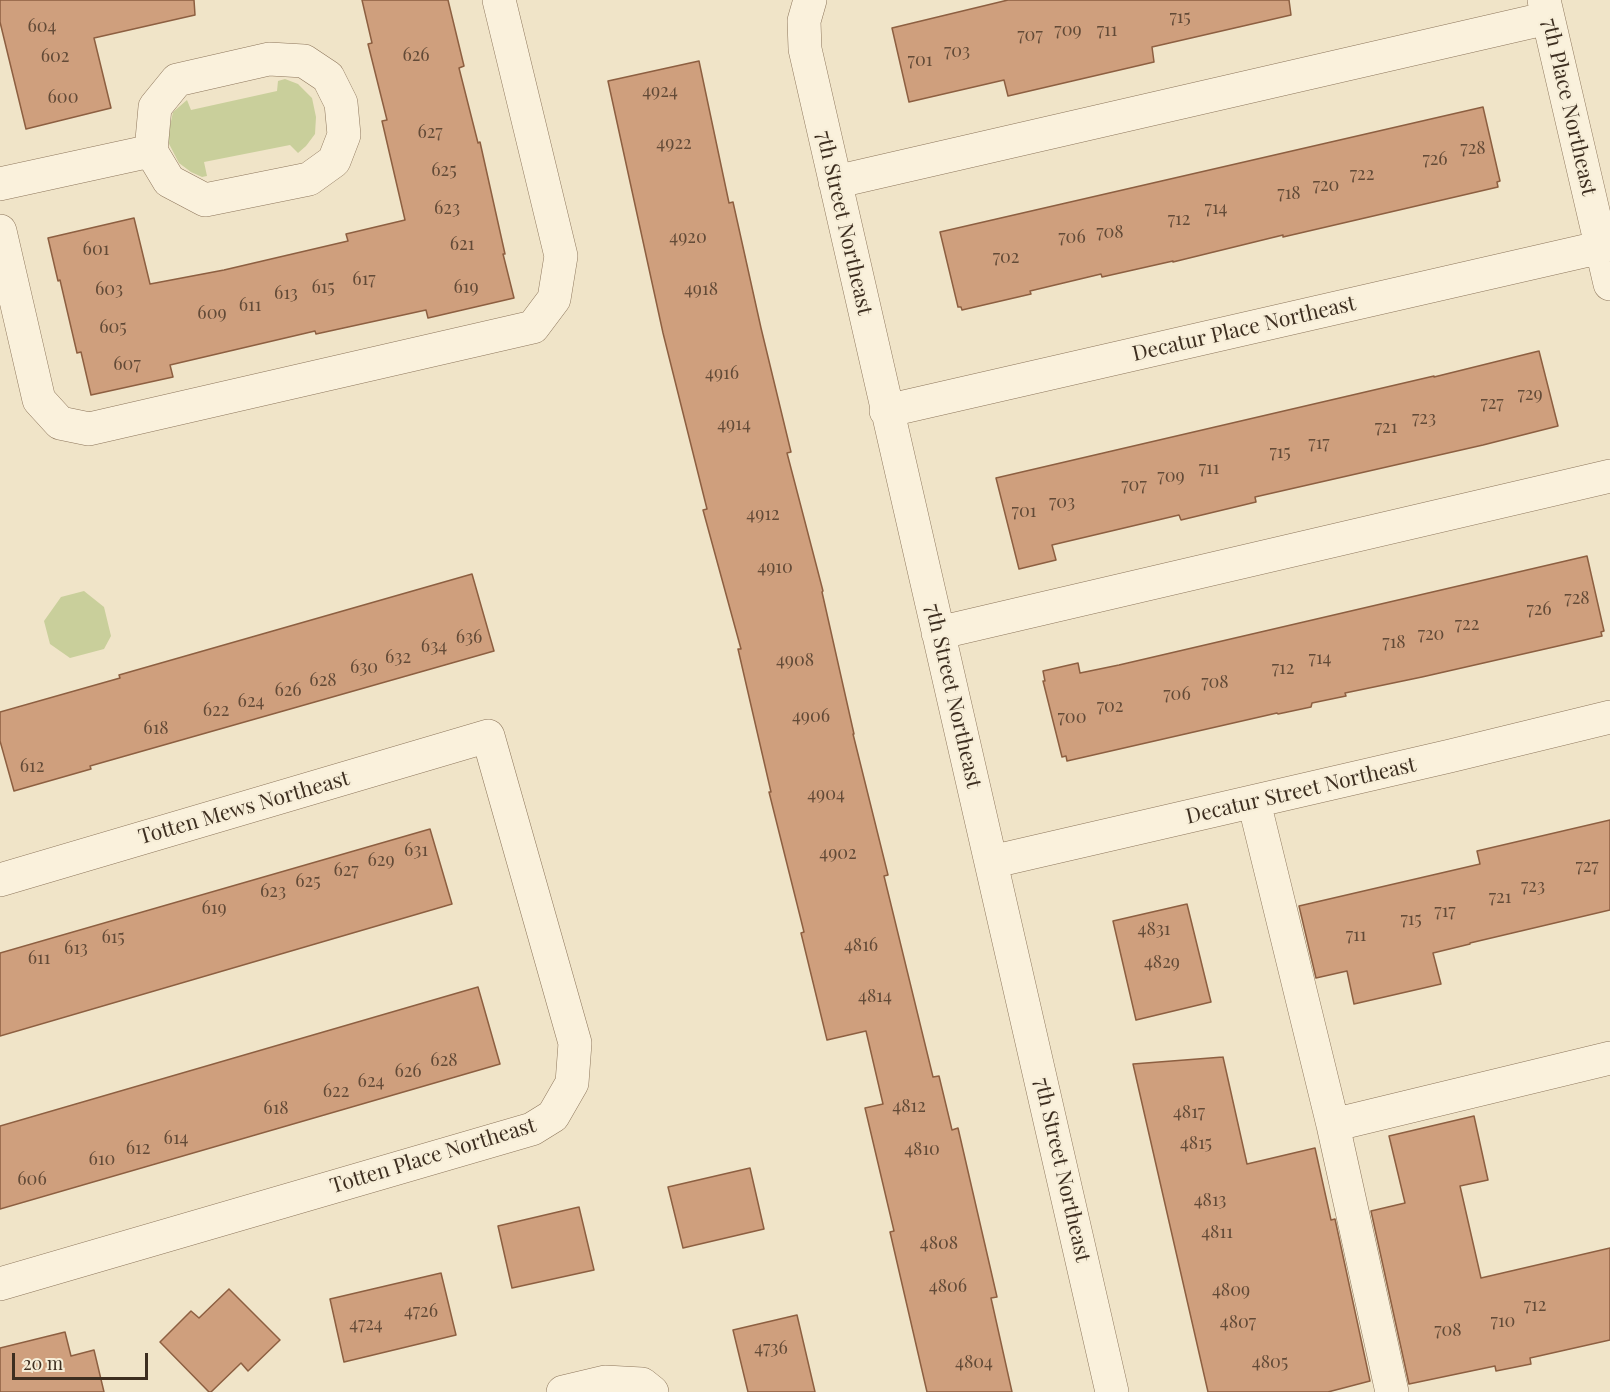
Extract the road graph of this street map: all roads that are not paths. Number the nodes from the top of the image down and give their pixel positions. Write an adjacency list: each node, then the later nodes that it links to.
1 (499, 0): 7 (street)
2 (810, 0): 5 (street, 7th Street Northeast)
3 (1546, 9): 5 (street); 8 (street, 7th Place Northeast)
4 (151, 151): 4 (street); 6 (street)
5 (835, 182): 10 (street, 7th Street Northeast)
6 (0, 184)
7 (0, 231)
8 (1602, 248): 9 (street, 7th Place Northeast); 10 (street, Decatur Place Northeast)
9 (1610, 284)
10 (886, 411): 12 (street, 7th Street Northeast)
11 (1610, 476): 12 (street)
12 (938, 633): 16 (street, 7th Street Northeast)
13 (1610, 717): 15 (street, Decatur Street Northeast)
14 (488, 736): 17 (street, Totten Mews Northeast); 20 (street, Totten Place Northeast)
15 (1254, 802): 16 (street, Decatur Street Northeast); 19 (street)
16 (991, 862): 23 (street, 7th Street Northeast)
17 (0, 880)
18 (1610, 1058): 19 (street)
19 (1333, 1125): 24 (street)
20 (0, 1284)
21 (563, 1392): 22 (street)
22 (652, 1392)
23 (1112, 1392)
24 (1392, 1392)

